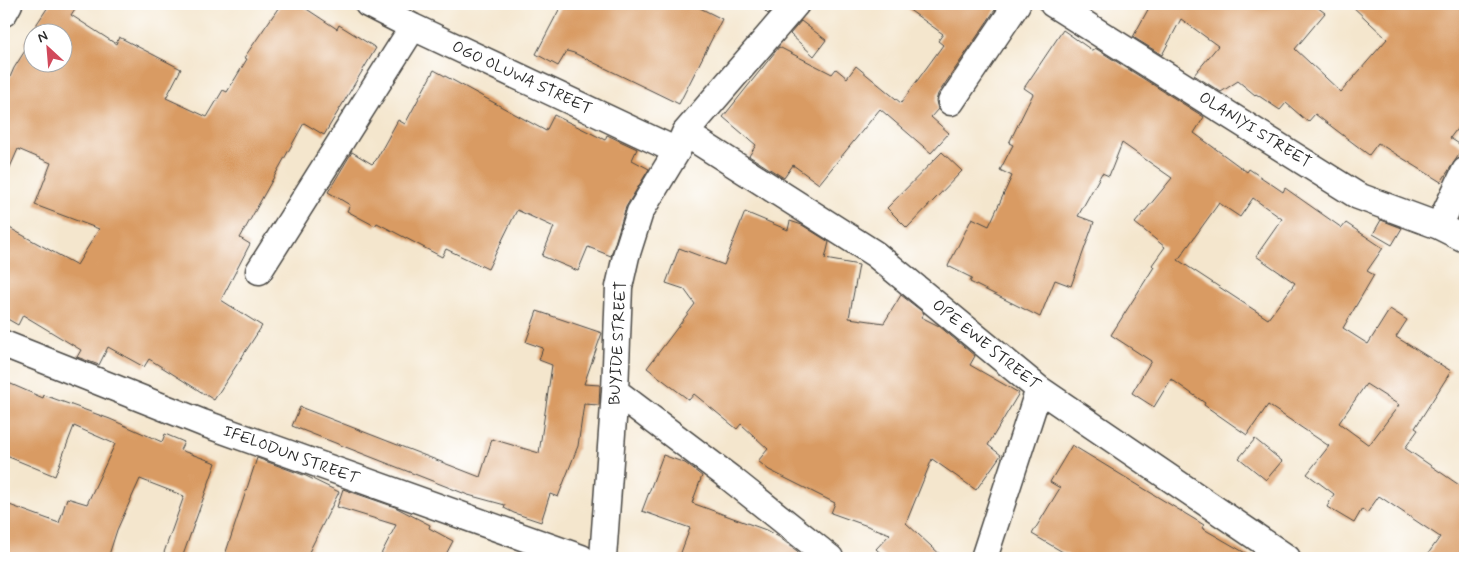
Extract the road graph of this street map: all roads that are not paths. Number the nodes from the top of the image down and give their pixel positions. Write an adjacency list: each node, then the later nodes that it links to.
1 (9, 4): 6 (street)
2 (368, 4): 7 (street, OGO OLUWA STREET)
3 (796, 4): 9 (street, BUYIDE STREET)
4 (1017, 4): 8 (street)
5 (1053, 4): 11 (street, OLANIYI STREET)
6 (4, 13)
7 (413, 27): 9 (street, OGO OLUWA STREET); 13 (street)
8 (951, 102)
9 (681, 142): 15 (street, OPE EWE STREET); 16 (street, BUYIDE STREET)
10 (1465, 171): 11 (street)
11 (1439, 226): 12 (street, OLANIYI STREET)
12 (1465, 239)
13 (259, 271)
14 (4, 344): 17 (street, IFELODUN STREET)
15 (1039, 389): 20 (street); 21 (street, OPE EWE STREET)
16 (615, 391): 18 (street, BUYIDE STREET); 19 (street)
17 (581, 558)
18 (603, 558)
19 (830, 558)
20 (984, 558)
21 (1287, 558)

